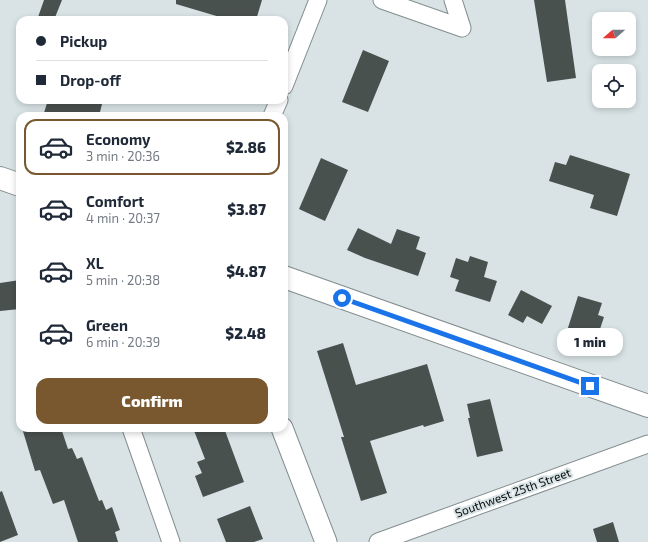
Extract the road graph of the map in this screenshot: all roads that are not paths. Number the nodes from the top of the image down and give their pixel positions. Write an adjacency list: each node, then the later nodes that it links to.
1 (318, 0): 4 (street)
2 (382, 0): 3 (street)
3 (453, 0)
4 (288, 76)
5 (0, 178): 6 (main road)
6 (16, 184)
7 (288, 278): 8 (main road)
8 (648, 406)
9 (133, 432): 12 (street)
10 (284, 432): 13 (street)
11 (648, 444): 14 (street, Southwest 25th Street)
12 (171, 542)
13 (326, 542)
14 (378, 542)

